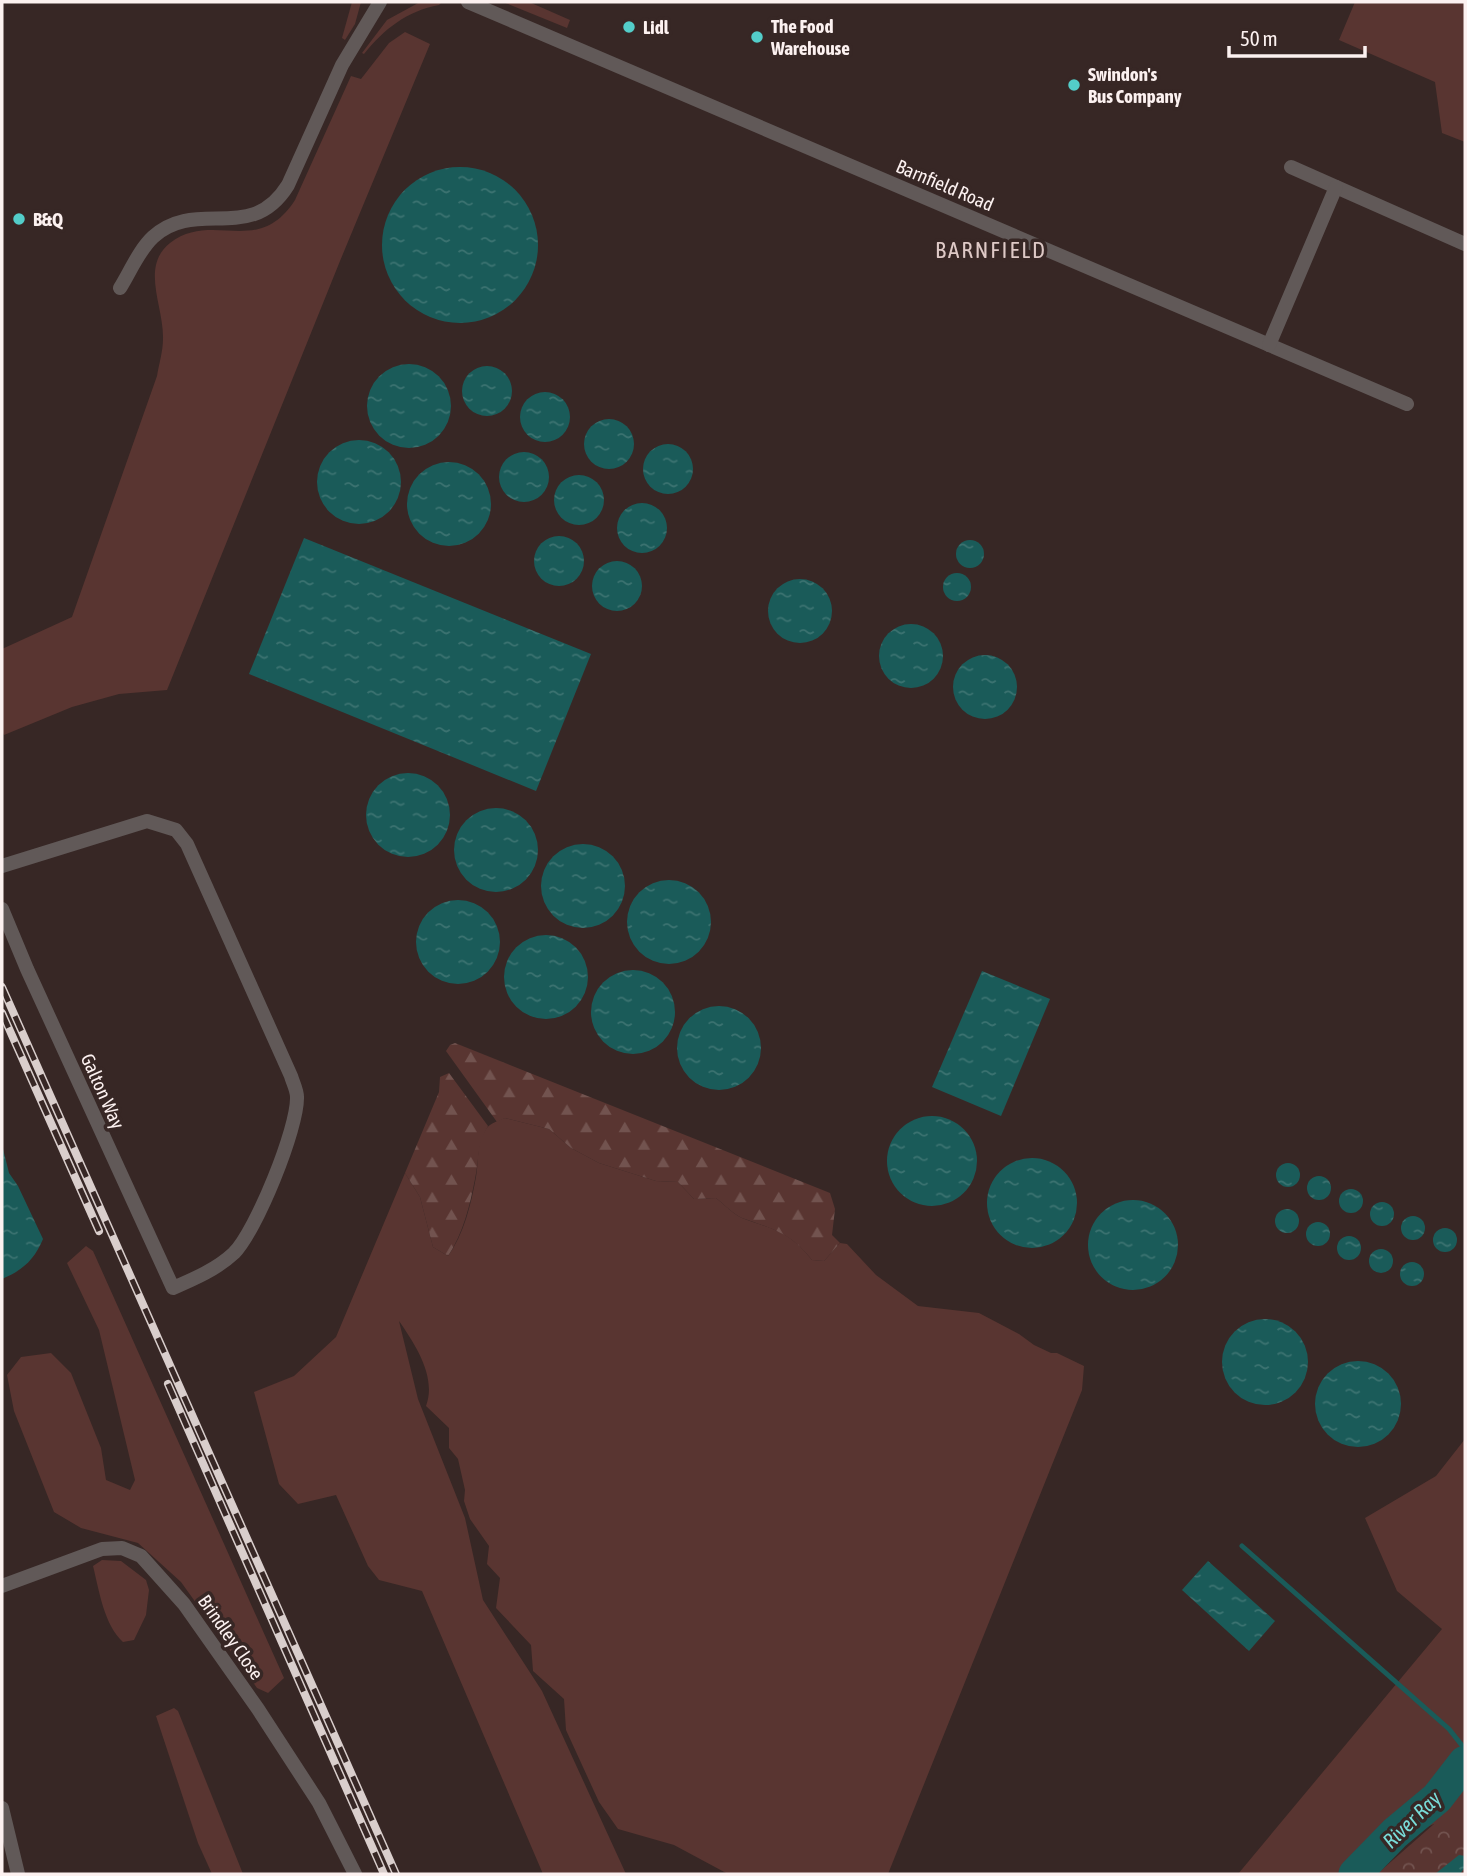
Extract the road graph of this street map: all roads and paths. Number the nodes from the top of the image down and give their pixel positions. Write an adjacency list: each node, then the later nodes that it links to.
1 (380, 2): 6 (street)
2 (467, 2): 7 (street, Barnfield Road)
3 (1291, 167): 4 (street)
4 (1336, 187): 5 (street); 7 (street)
5 (1465, 244)
6 (120, 288)
7 (1269, 345): 8 (street, Barnfield Road)
8 (1407, 404)
9 (2, 866): 10 (street, Galton Way)
10 (2, 909)
11 (2, 1586): 14 (street, Brindley Close)
12 (2, 1808): 13 (street)
13 (18, 1874)
14 (355, 1874)

